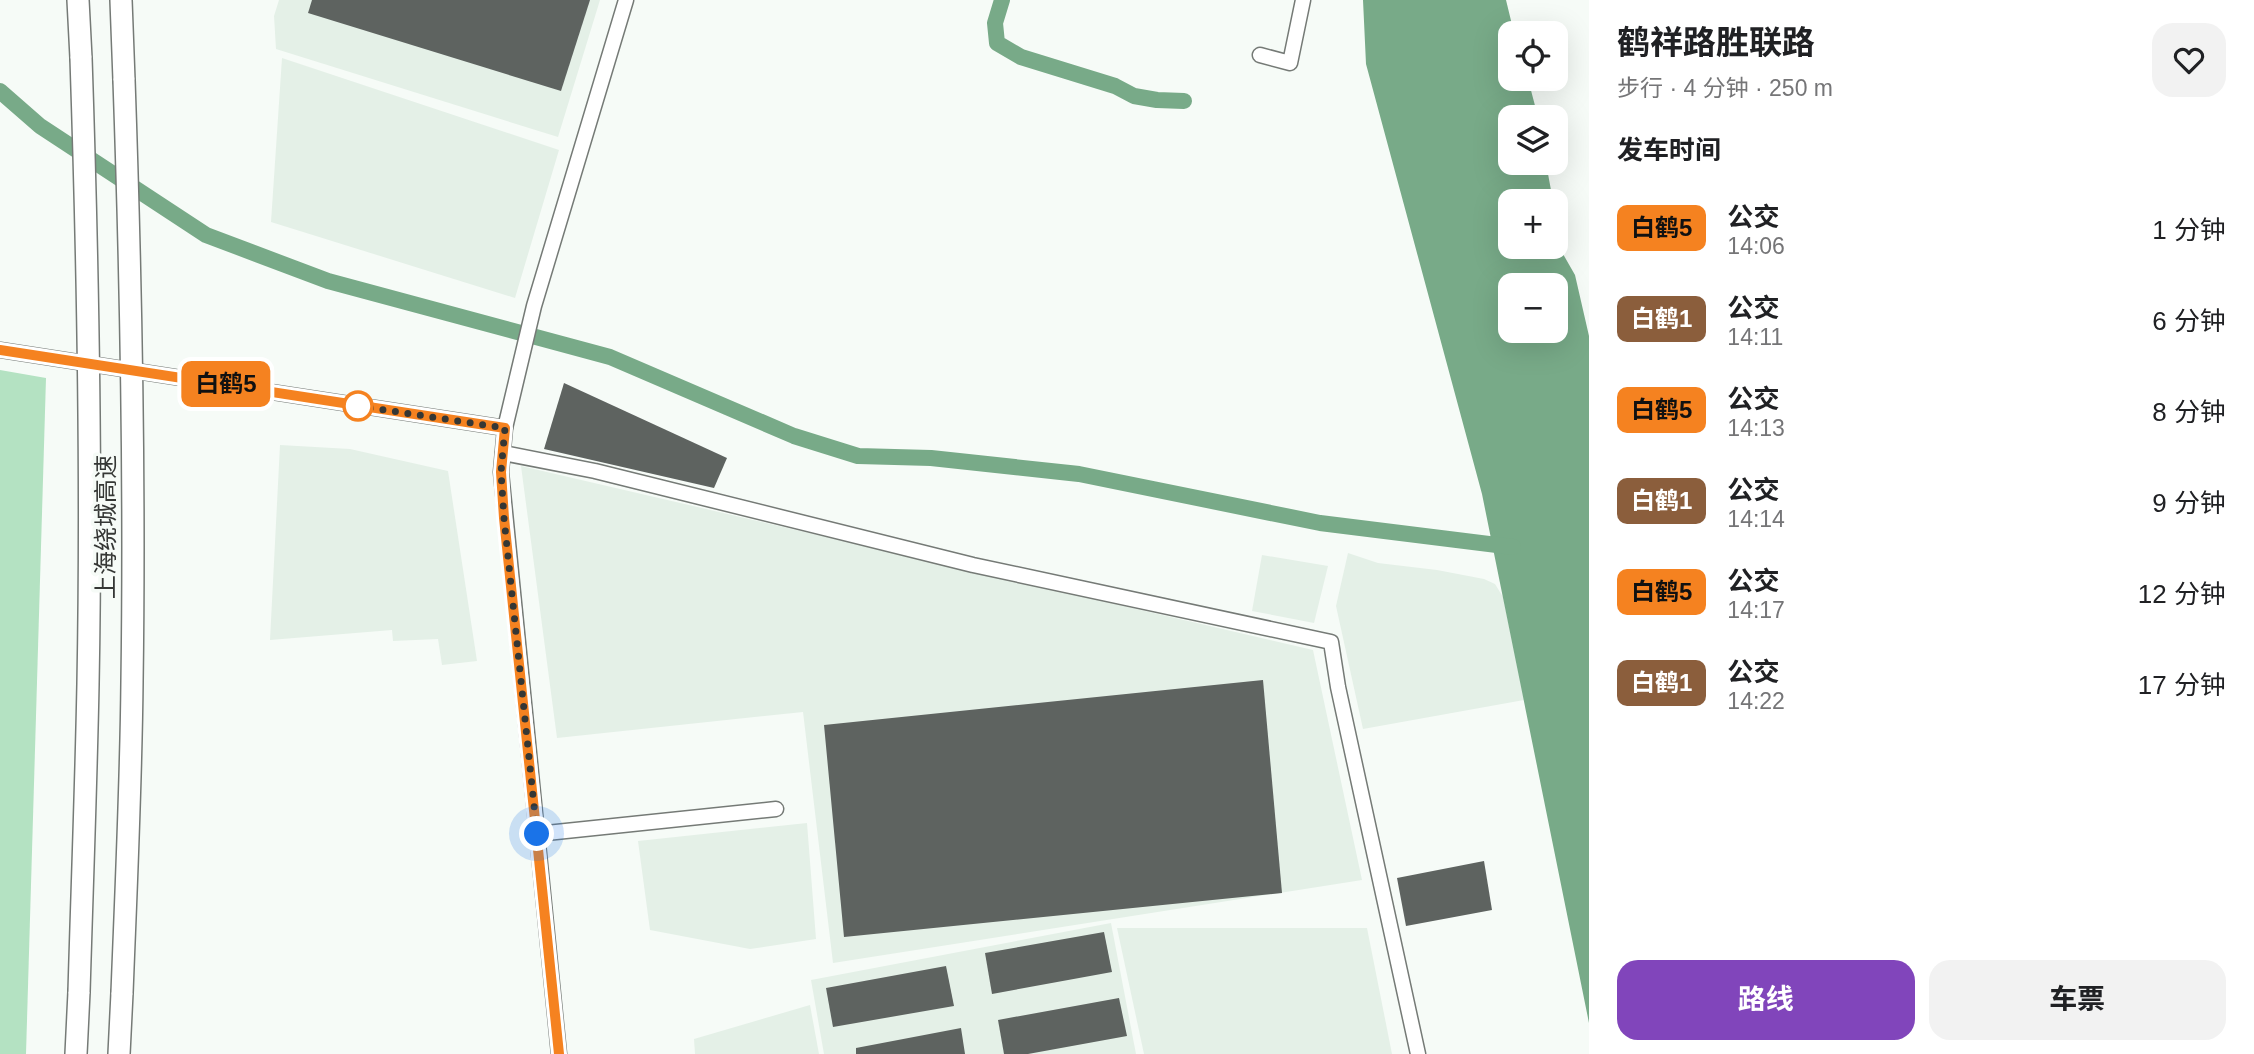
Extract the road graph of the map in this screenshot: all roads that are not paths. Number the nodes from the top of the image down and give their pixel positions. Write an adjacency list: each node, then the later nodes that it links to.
1 (78, 0): 11 (highway, 上海绕城高速, bridge)
2 (121, 0): 12 (highway, 上海绕城高速, bridge)
3 (626, 0): 7 (street)
4 (1303, 0): 5 (street)
5 (1260, 55)
6 (0, 350): 7 (street)
7 (505, 428): 8 (street)
8 (503, 453): 10 (street); 14 (street)
9 (776, 809): 10 (street)
10 (537, 834): 13 (street)
11 (76, 1054)
12 (119, 1054)
13 (559, 1054)
14 (1418, 1054)

